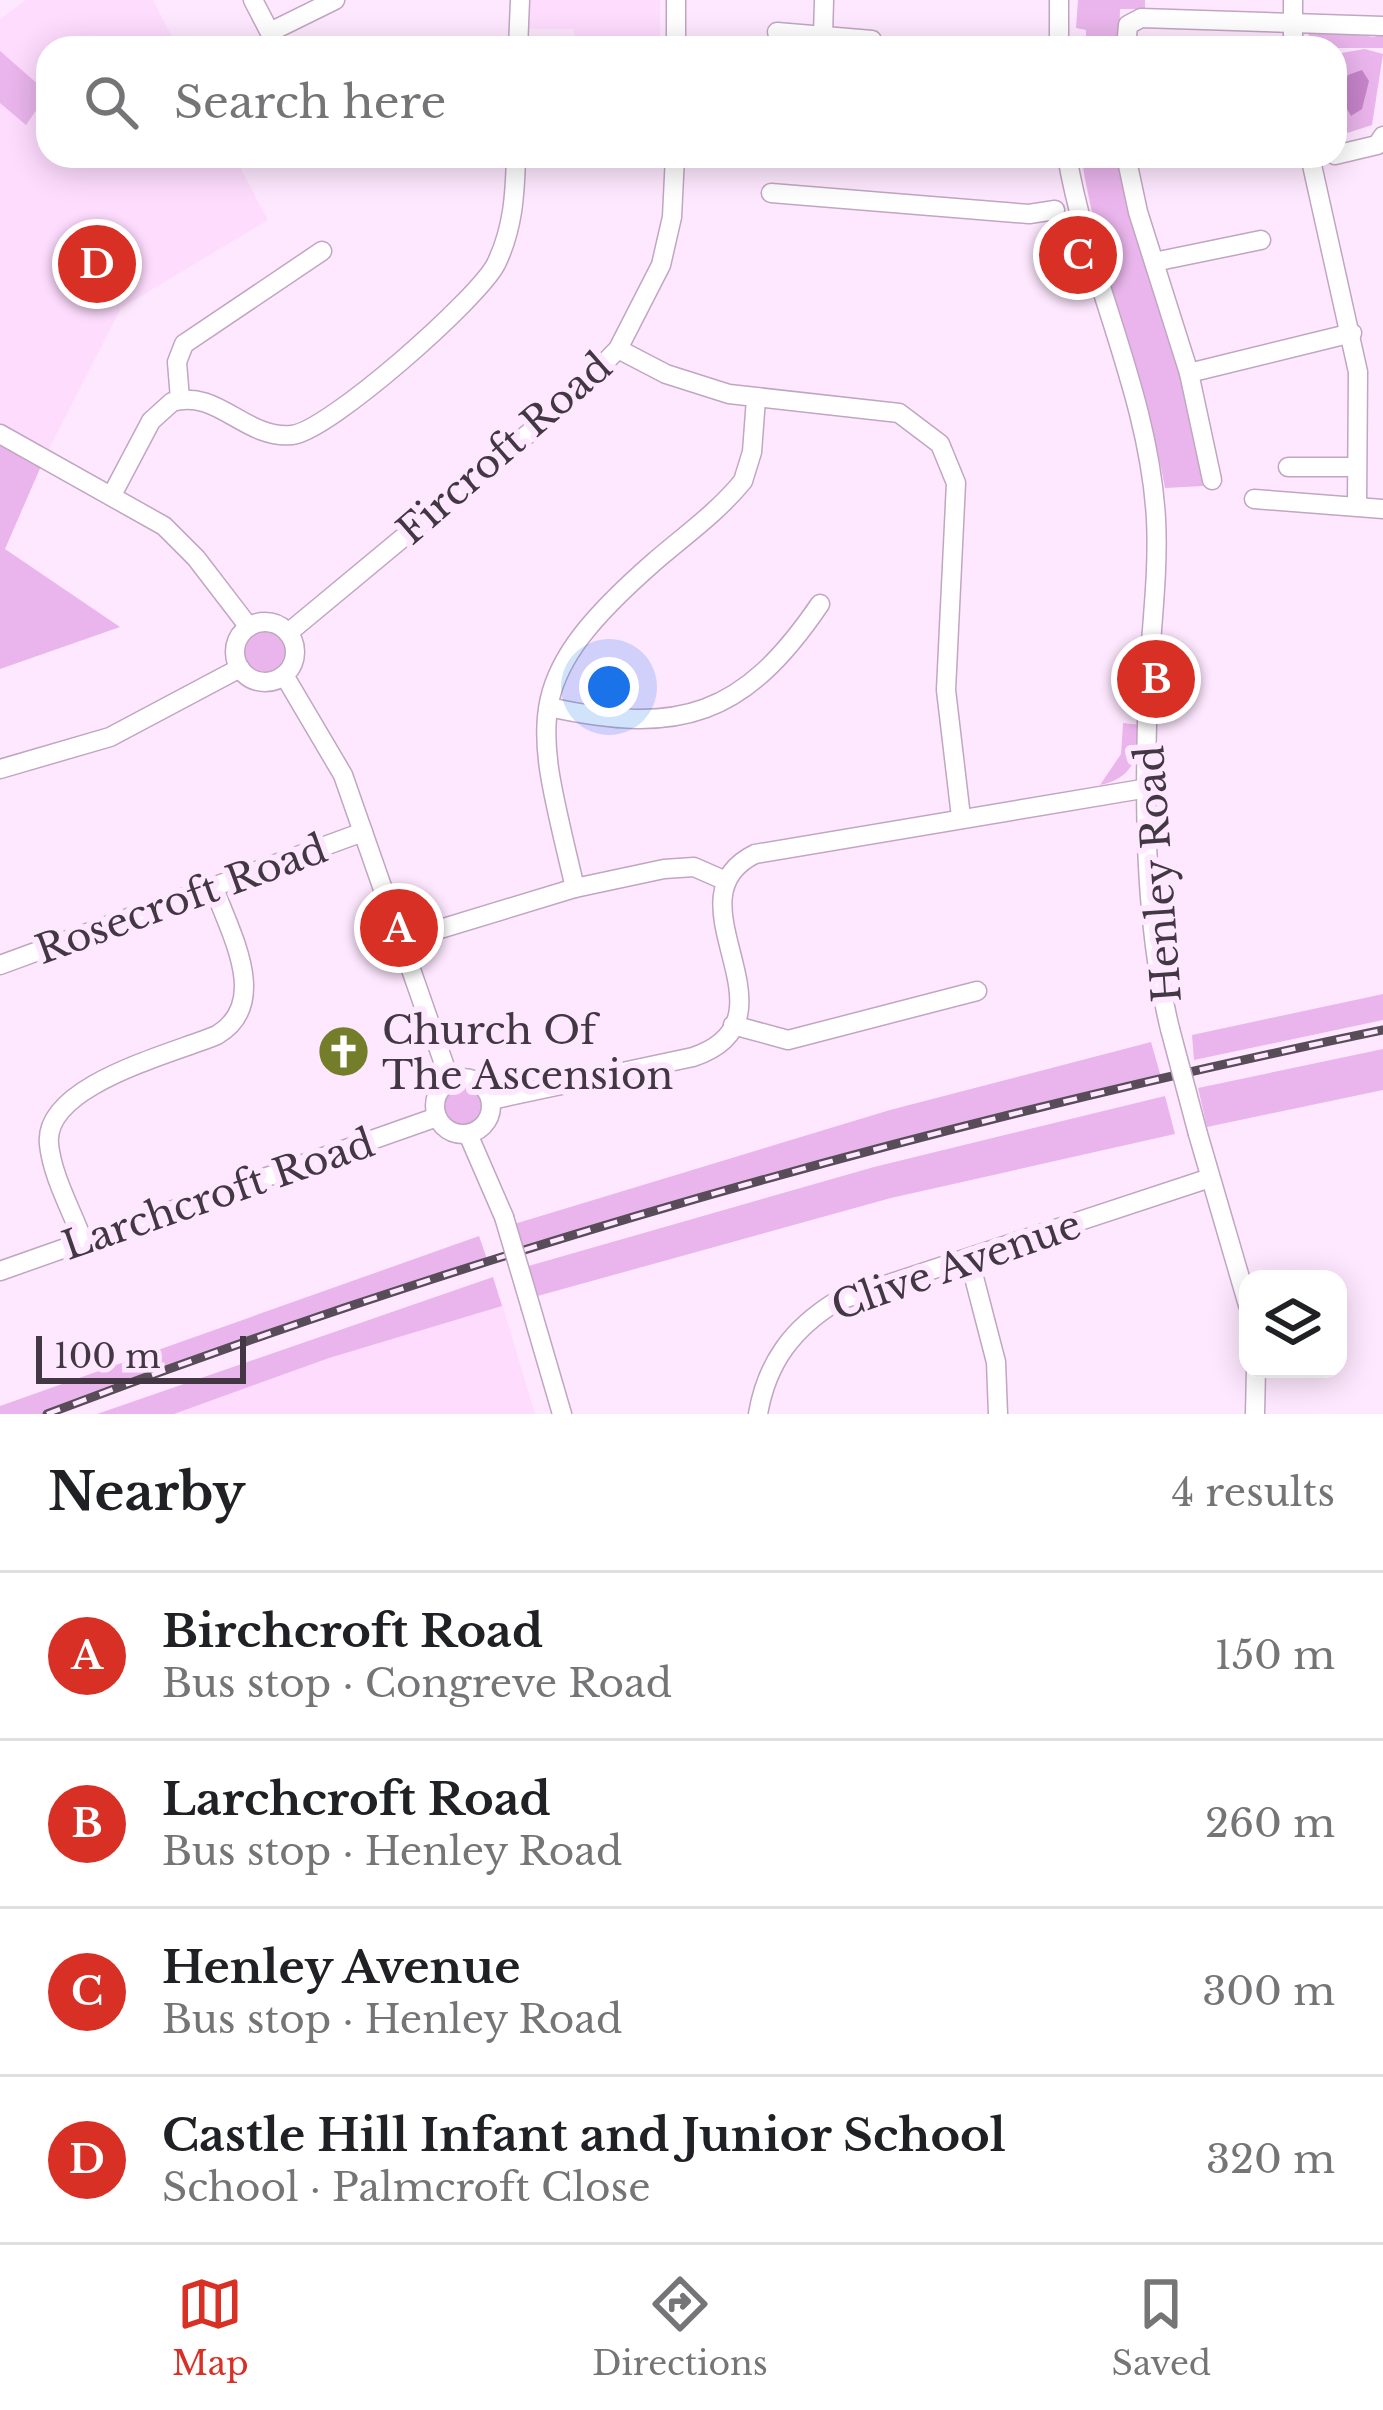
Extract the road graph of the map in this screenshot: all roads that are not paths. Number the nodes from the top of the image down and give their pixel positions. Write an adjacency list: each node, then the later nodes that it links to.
1 (254, 0): 11 (street)
2 (335, 0): 12 (street)
3 (520, 0): 13 (street)
4 (676, 0): 14 (street)
5 (824, 0): 15 (street)
6 (1059, 0): 16 (street)
7 (1293, 0): 8 (street)
8 (1293, 21): 9 (street); 17 (street); 18 (street)
9 (1383, 26)
10 (777, 32): 15 (street)
11 (272, 36)
12 (280, 36)
13 (518, 36)
14 (676, 36)
15 (823, 36)
16 (1059, 36)
17 (1127, 36)
18 (1294, 36)
19 (1383, 136): 20 (street)
20 (1347, 151)
21 (515, 168): 34 (street)
22 (674, 168): 32 (street, Fircroft Road)
23 (1070, 168): 51 (street, Henley Road)
24 (1129, 168): 30 (street)
25 (1324, 168): 31 (street)
26 (771, 193): 27 (street)
27 (1055, 209)
28 (1261, 240): 30 (street)
29 (322, 250): 34 (street)
30 (1154, 262): 33 (street)
31 (1352, 334): 33 (street); 38 (street)
32 (618, 349): 35 (street); 46 (street, Fircroft Road)
33 (1189, 373): 39 (street)
34 (180, 399): 40 (street)
35 (756, 399): 49 (street); 52 (street)
36 (0, 434): 40 (street)
37 (1288, 466): 38 (street)
38 (1356, 467): 42 (street)
39 (1212, 480)
40 (113, 493): 45 (street)
41 (1254, 499): 42 (street)
42 (1357, 505): 43 (street)
43 (1383, 509)
44 (821, 604): 49 (street)
45 (249, 627): 46 (street); 47 (street)
46 (288, 633): 48 (street)
47 (240, 668): 48 (street); 50 (street)
48 (284, 675): 53 (street)
49 (549, 707): 56 (street)
50 (0, 769)
51 (1148, 788): 52 (street); 65 (street, Henley Road, bridge)
52 (961, 818): 54 (street)
53 (363, 832): 55 (street, Rosecroft Road); 57 (street)
54 (726, 881): 56 (street); 60 (street)
55 (214, 888): 58 (street, Rosecroft Road); 66 (street)
56 (575, 888): 57 (street)
57 (404, 940): 61 (street)
58 (0, 965)
59 (977, 991): 60 (street)
60 (733, 1025): 62 (street)
61 (450, 1081): 62 (street); 63 (street)
62 (491, 1100): 64 (street)
63 (437, 1117): 64 (street); 66 (street, Larchcroft Road)
64 (468, 1134): 71 (street, bridge)
65 (1210, 1178): 67 (street, Clive Avenue); 69 (street, Henley Road)
66 (83, 1240): 68 (street, Larchcroft Road)
67 (969, 1258): 72 (street, Clive Avenue); 73 (street)
68 (0, 1271)
69 (1239, 1275)
70 (1256, 1378): 74 (street)
71 (562, 1414)
72 (758, 1414)
73 (998, 1414)
74 (1255, 1414)

